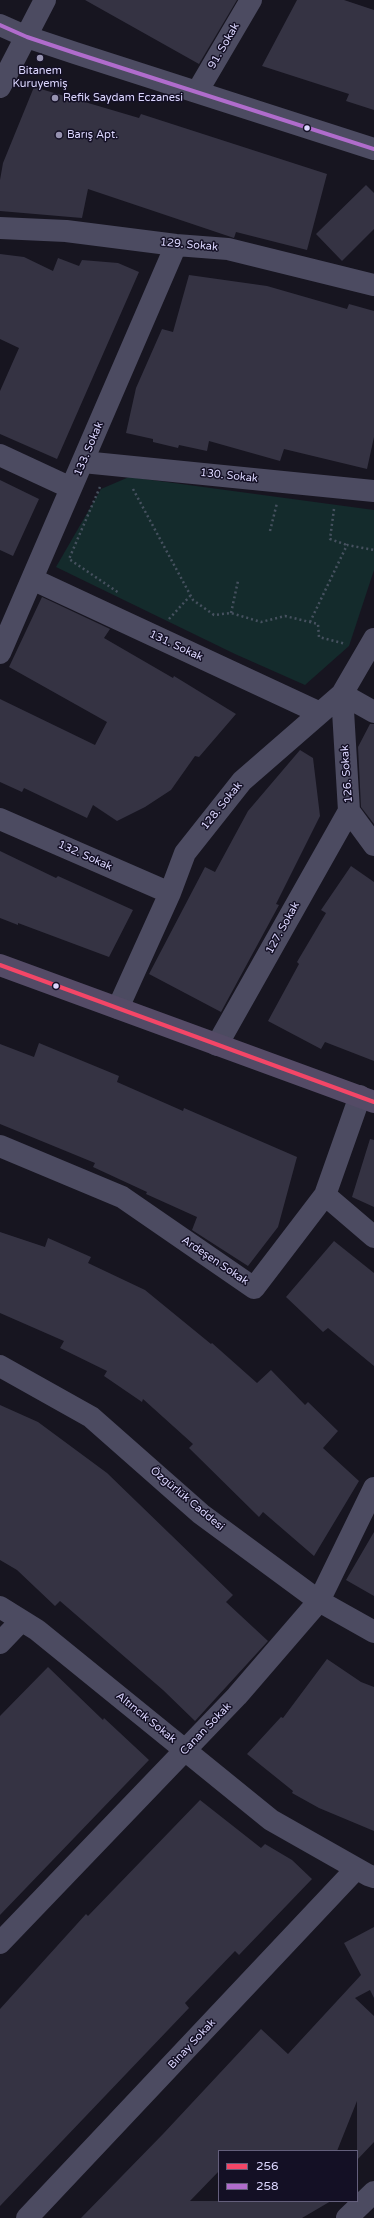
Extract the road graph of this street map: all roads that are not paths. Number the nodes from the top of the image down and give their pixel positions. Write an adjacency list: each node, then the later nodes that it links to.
1 (45, 0): 4 (street)
2 (251, 0): 6 (street, 91. Sokak)
3 (0, 25): 4 (street)
4 (27, 37): 5 (street); 6 (street)
5 (0, 87)
6 (197, 92): 7 (street)
7 (374, 149)
8 (0, 228): 9 (street, 129. Sokak)
9 (176, 245): 10 (street, 129. Sokak); 12 (street, 133. Sokak)
10 (374, 285)
11 (0, 455): 13 (street)
12 (83, 462): 13 (street, 133. Sokak); 14 (street, 130. Sokak)
13 (72, 488): 15 (street, 133. Sokak)
14 (374, 491)
15 (32, 579): 17 (street, 133. Sokak); 20 (street, 131. Sokak)
16 (371, 644): 18 (street, 128. Sokak)
17 (0, 652)
18 (342, 694): 19 (street); 20 (street, 128. Sokak); 21 (street, 126. Sokak)
19 (374, 712)
20 (320, 713): 24 (street, 128. Sokak)
21 (349, 811): 23 (street, 126. Sokak); 27 (street, 127. Sokak)
22 (0, 819): 24 (street, 132. Sokak)
23 (374, 845)
24 (170, 893): 26 (street, 128. Sokak)
25 (0, 965): 26 (main road)
26 (118, 1008): 27 (main road)
27 (218, 1046): 28 (main road)
28 (367, 1099): 30 (street, Ardeşen Sokak)
29 (0, 1146): 30 (street, Ardeşen Sokak)
30 (325, 1195): 31 (street)
31 (374, 1237)
32 (0, 1366): 34 (street, Özgürlük Caddesi)
33 (374, 1488): 34 (street, Canan Sokak)
34 (319, 1601): 37 (street, Özgürlük Caddesi); 39 (street, Canan Sokak)
35 (0, 1607): 36 (street, Altıncık Sokak)
36 (21, 1620): 38 (street); 39 (street, Altıncık Sokak)
37 (374, 1632)
38 (0, 1643)
39 (186, 1749): 40 (street, Altıncık Sokak); 41 (street, Canan Sokak)
40 (365, 1873): 43 (street, Binay Sokak)
41 (0, 1943)
42 (374, 2192): 44 (street)
43 (27, 2218)
44 (347, 2218)

